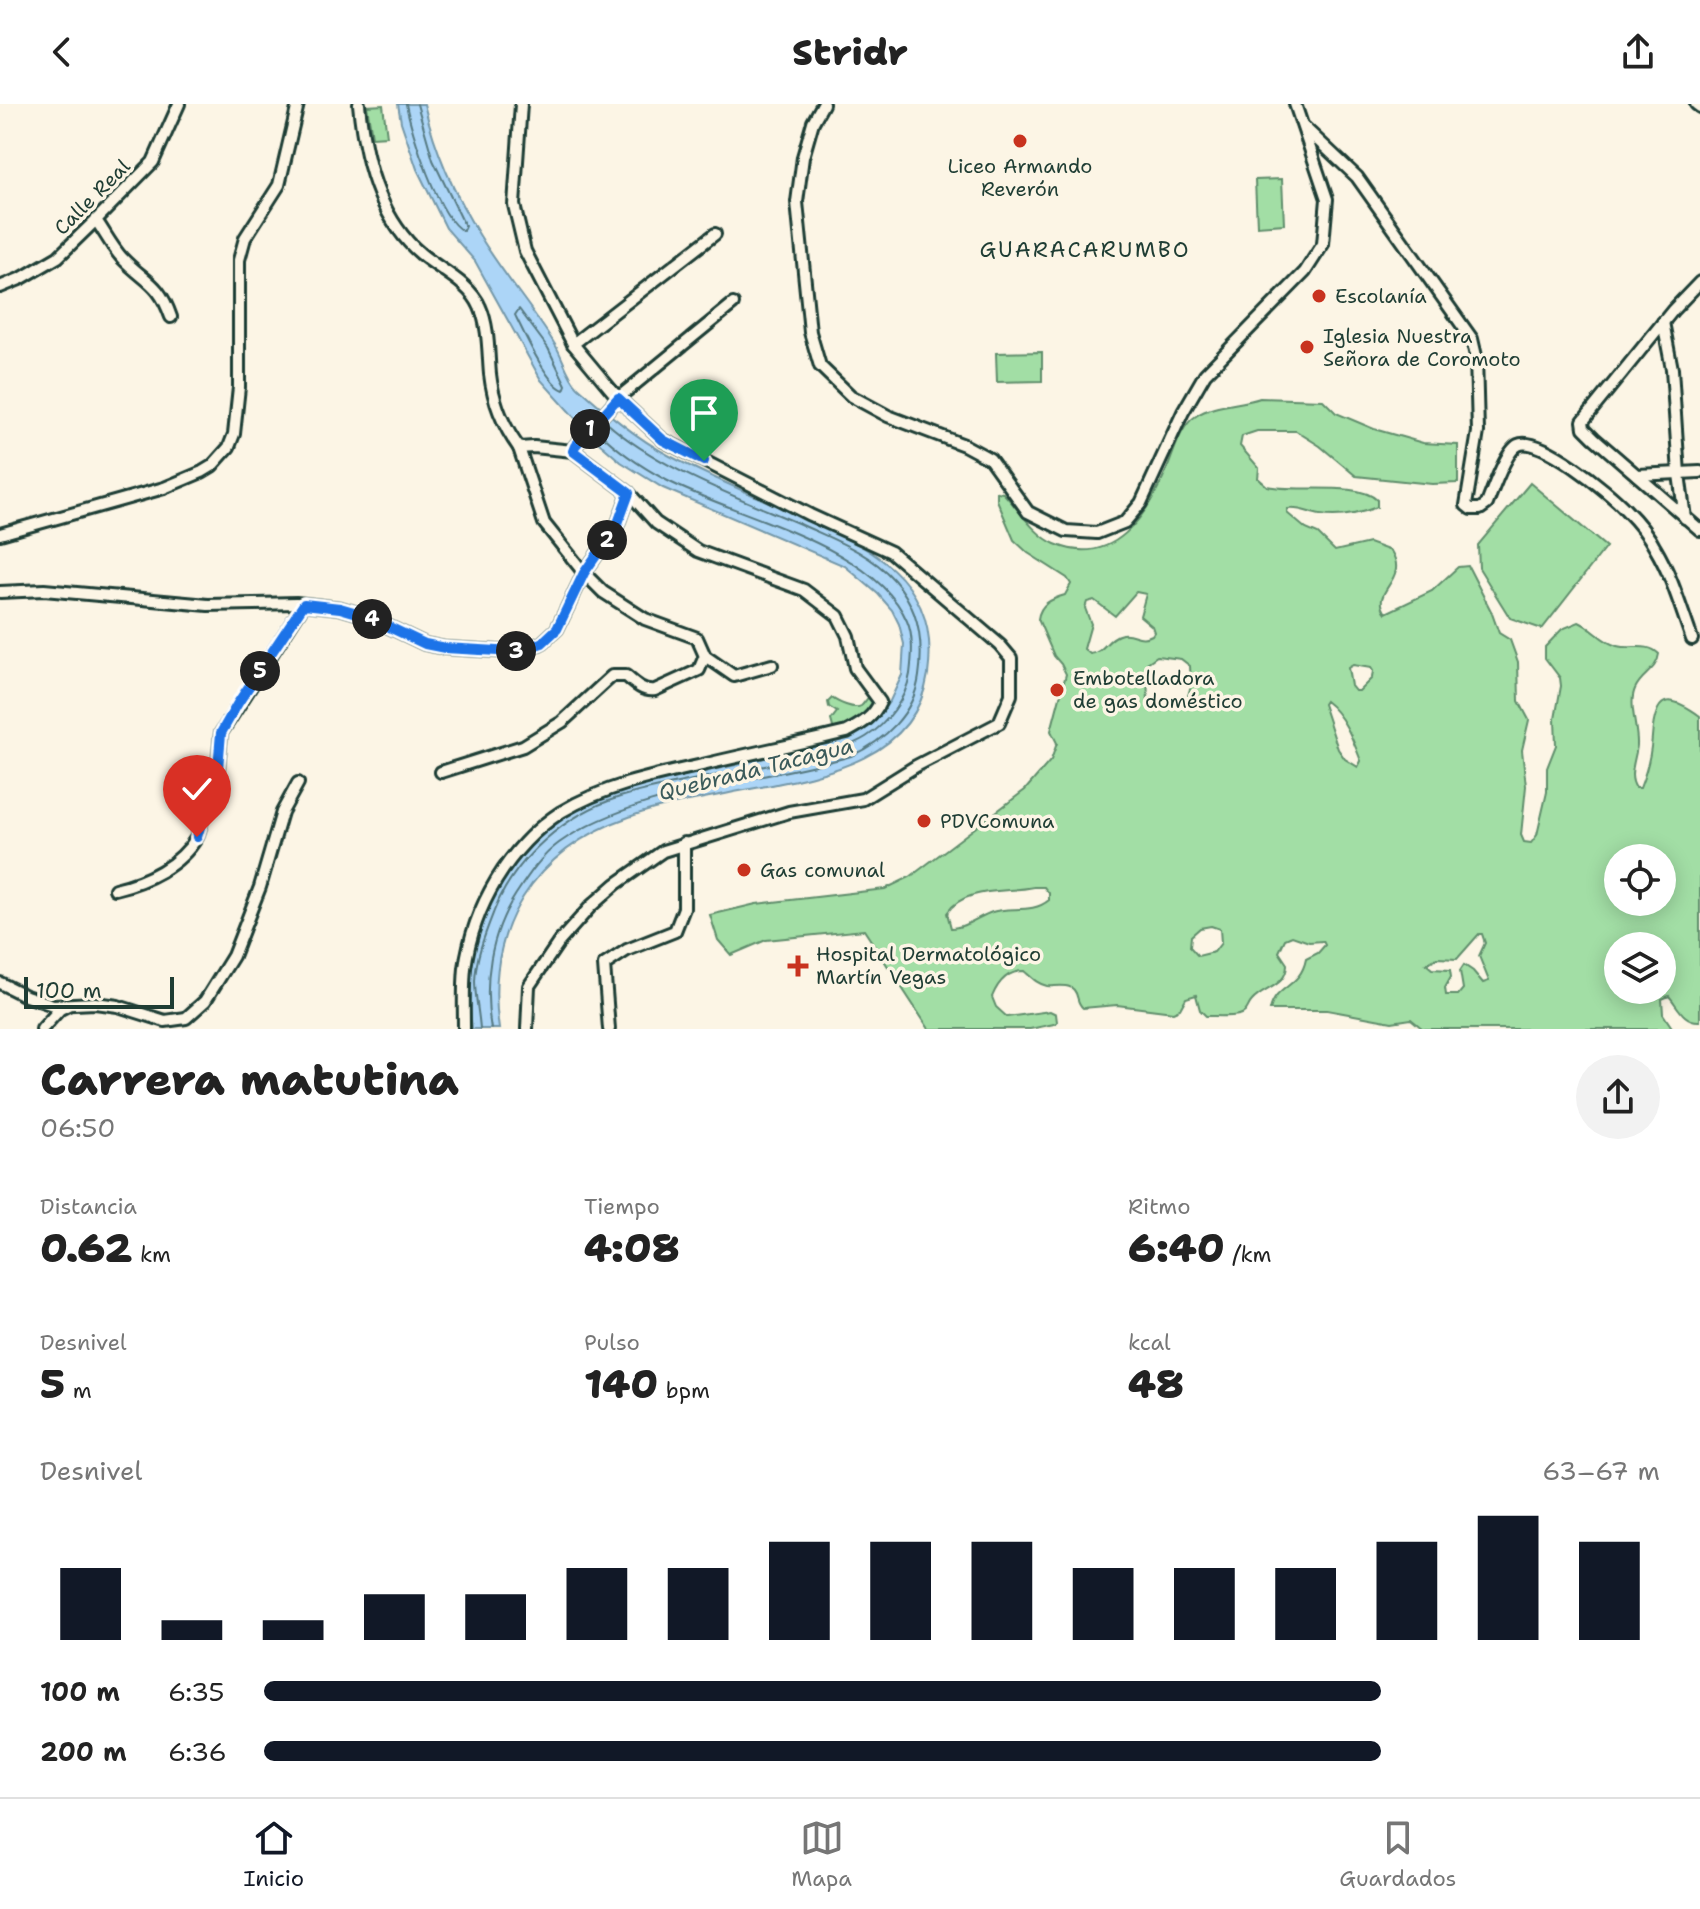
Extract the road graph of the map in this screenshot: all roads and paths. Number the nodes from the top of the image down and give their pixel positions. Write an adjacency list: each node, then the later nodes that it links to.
1 (179, 104): 8 (street, Calle Real)
2 (298, 104): 25 (street)
3 (359, 104): 17 (street)
4 (521, 104): 15 (street)
5 (823, 104): 7 (street)
6 (1295, 104): 7 (street)
7 (1304, 126): 29 (street)
8 (96, 220): 11 (street, Calle Real); 13 (street)
9 (715, 234): 15 (street)
10 (1700, 282): 14 (street)
11 (0, 287)
12 (733, 304): 16 (street)
13 (171, 317)
14 (1663, 322): 20 (street); 21 (street)
15 (573, 344): 16 (street)
16 (618, 398): 18 (street); 34 (street)
17 (519, 448): 18 (street); 26 (street)
18 (574, 449): 22 (street)
19 (1700, 472): 20 (street)
20 (1679, 474): 21 (street); 23 (street)
21 (1637, 475): 23 (street)
22 (629, 493): 26 (street); 39 (street)
23 (1685, 518): 24 (street)
24 (1700, 530)
25 (0, 534)
26 (584, 573): 28 (street); 30 (street)
27 (0, 592): 28 (street)
28 (304, 604): 35 (street)
29 (1692, 639)
30 (705, 656): 31 (street); 32 (street)
31 (772, 665)
32 (441, 772)
33 (298, 783): 37 (street)
34 (684, 843): 40 (street); 41 (street)
35 (115, 889)
36 (0, 983): 37 (street)
37 (70, 1005): 38 (street)
38 (42, 1029)
39 (464, 1029)
40 (527, 1029)
41 (609, 1029)

